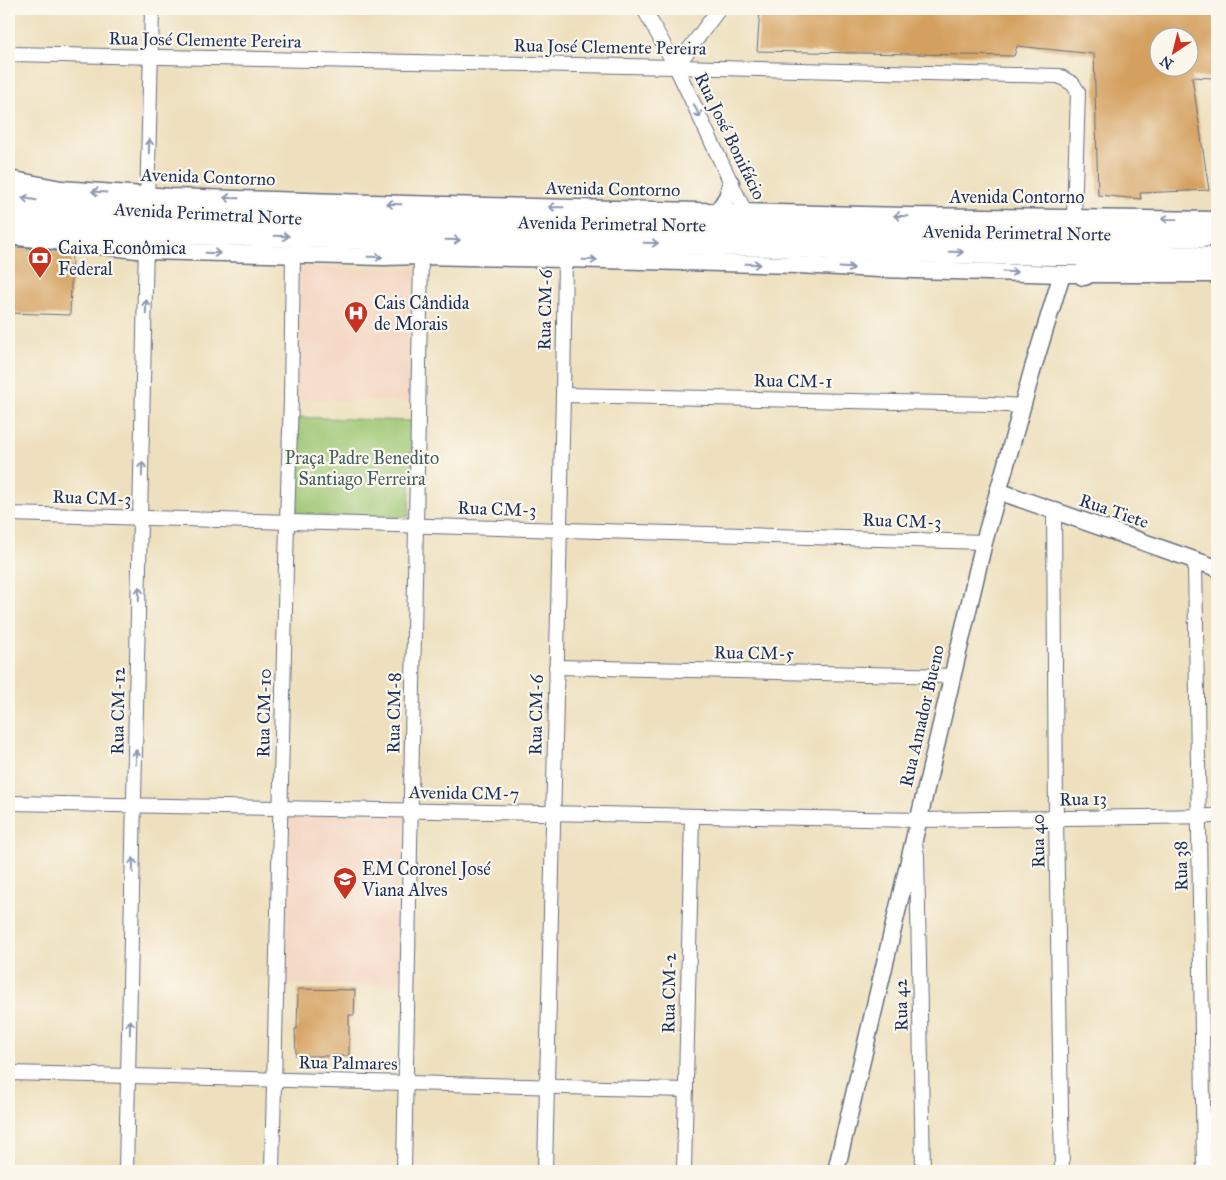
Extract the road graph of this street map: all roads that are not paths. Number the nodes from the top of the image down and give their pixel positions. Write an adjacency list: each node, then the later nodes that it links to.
1 (152, 9): 5 (street, Rua CM-12)
2 (644, 9): 6 (street, Rua José Bonifácio)
3 (719, 9): 6 (street)
4 (9, 54): 5 (street, Rua José Clemente Pereira)
5 (150, 58): 6 (street, Rua José Clemente Pereira); 15 (street, Rua CM-12, one-way to 5)
6 (676, 67): 8 (street, Rua José Bonifácio, one-way to 8); 12 (street, Rua José Clemente Pereira)
7 (9, 179): 15 (street, Avenida Contorno, one-way to 7)
8 (731, 183): 10 (street); 13 (street, Rua José Bonifácio)
9 (9, 196): 15 (highway, Avenida Perimetral Norte, one-way to 9)
10 (718, 211): 13 (street, Avenida Contorno); 15 (street, Avenida Contorno, one-way to 15)
11 (9, 217): 15 (highway, Avenida Perimetral Norte)
12 (1074, 218): 13 (street, Avenida Contorno, one-way to 13); 14 (street, Avenida Contorno, one-way to 12)
13 (749, 219): 15 (highway, Avenida Perimetral Norte); 16 (highway, Avenida Perimetral Norte); 18 (street, Rua José Bonifácio)
14 (1217, 220)
15 (147, 223): 17 (street, Avenida Contorno); 18 (highway, Avenida Perimetral Norte, one-way to 18); 19 (street, Avenida Contorno, one-way to 19); 34 (street, Rua CM-12, one-way to 15)
16 (1217, 234)
17 (9, 236)
18 (774, 246): 20 (highway, Avenida Perimetral Norte, one-way to 20); 25 (street, Rua José Bonifácio)
19 (293, 255): 21 (street, Avenida Contorno, one-way to 21); 35 (street, Rua CM-10)
20 (1116, 255): 22 (highway, Avenida Perimetral Norte); 26 (highway)
21 (421, 256): 23 (street, Avenida Contorno); 36 (street, Rua CM-8)
22 (1139, 256): 24 (highway, Avenida Perimetral Norte); 27 (highway)
23 (564, 259): 25 (street, Avenida Contorno, one-way to 25); 29 (street, Rua CM-6)
24 (1217, 259)
25 (798, 265): 26 (street, Avenida Contorno, one-way to 26)
26 (1073, 274): 27 (street, Avenida Contorno); 30 (street, Rua Amador Bueno)
27 (1171, 274): 28 (street, Avenida Contorno)
28 (1217, 274)
29 (563, 394): 30 (street, Rua CM-1); 37 (street, Rua CM-6)
30 (1022, 406): 31 (street, Rua Amador Bueno)
31 (998, 492): 32 (street, Rua Tiete); 38 (street, Rua Amador Bueno)
32 (1054, 511): 39 (street, Rua Tiete); 51 (street, Rua 40)
33 (9, 514): 34 (street, Rua CM-3)
34 (141, 518): 35 (street, Rua CM-3); 44 (street, Rua CM-12, one-way to 34)
35 (287, 522): 36 (street, Rua CM-3); 45 (street, Rua CM-10)
36 (416, 526): 37 (street, Rua CM-3); 46 (street, Rua CM-8)
37 (559, 530): 38 (street, Rua CM-3); 41 (street, Rua CM-6)
38 (984, 542): 42 (street, Rua Amador Bueno)
39 (1195, 561): 40 (street, Rua Tiete); 49 (street, Rua 38)
40 (1217, 568)
41 (556, 667): 42 (street, Rua CM-5); 47 (street, Rua CM-6)
42 (952, 676): 52 (street, Rua Amador Bueno)
43 (9, 803): 44 (street, Avenida CM-7)
44 (134, 806): 45 (street, Avenida CM-7); 55 (street, Rua CM-12, one-way to 44)
45 (280, 808): 46 (street, Avenida CM-7); 56 (street, Rua CM-10)
46 (411, 810): 47 (street, Avenida CM-7); 57 (street, Rua CM-8)
47 (553, 813): 48 (street, Avenida CM-7); 58 (street, Rua CM-6)
48 (692, 816): 52 (street, Avenida CM-7); 59 (street, Rua CM-2)
49 (1199, 816): 50 (street, Rua 13); 51 (street, Rua 13); 68 (street, Rua 38)
50 (1217, 816)
51 (1056, 818): 52 (street, Rua 13); 67 (street, Rua 40)
52 (918, 820): 53 (street, Rua Amador Bueno)
53 (914, 838): 65 (street, Rua Amador Bueno); 66 (street, Rua 42)
54 (9, 1073): 55 (street, Rua Palmares)
55 (129, 1076): 56 (street, Rua Palmares); 60 (street, Rua CM-12)
56 (274, 1080): 57 (street, Rua Palmares); 61 (street, Rua CM-10)
57 (405, 1083): 58 (street, Rua Palmares); 62 (street, Rua CM-8)
58 (546, 1087): 59 (street, Rua Palmares); 63 (street, Rua CM-6)
59 (686, 1090): 64 (street, Rua CM-2)
60 (126, 1171)
61 (272, 1171)
62 (404, 1171)
63 (545, 1171)
64 (684, 1171)
65 (836, 1171)
66 (923, 1171)
67 (1062, 1171)
68 (1204, 1171)

